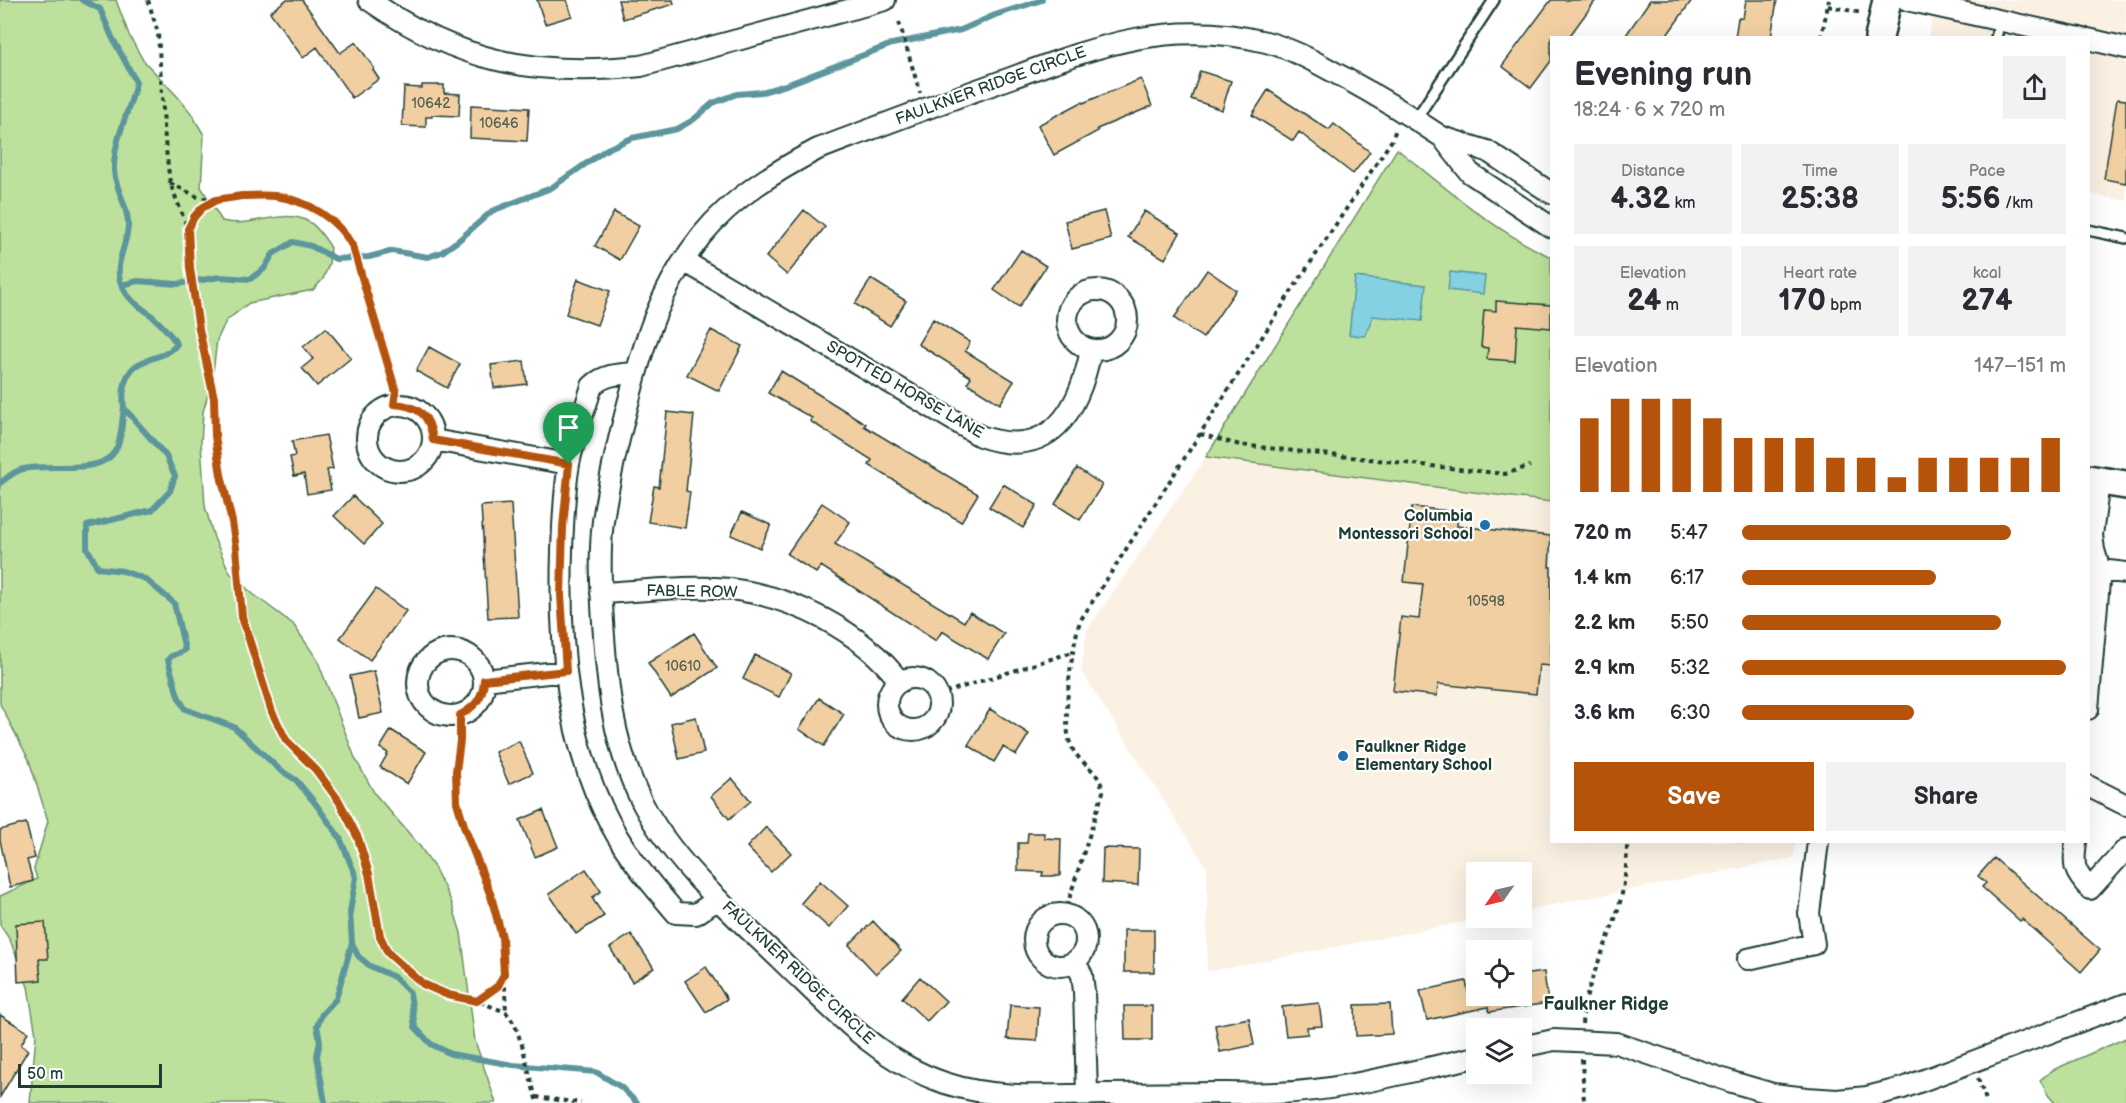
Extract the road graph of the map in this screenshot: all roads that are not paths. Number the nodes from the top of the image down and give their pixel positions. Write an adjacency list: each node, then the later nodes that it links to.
1 (369, 0): 2 (street)
2 (885, 0)
3 (1494, 0): 11 (lane)
4 (1887, 0): 7 (street)
5 (1907, 0): 6 (street)
6 (1998, 29): 8 (street)
7 (1879, 36)
8 (2062, 36)
9 (2090, 39): 10 (street)
10 (2126, 48)
11 (1410, 115): 12 (street, FAULKNER RIDGE CIRCLE); 17 (street, FAULKNER RIDGE CIRCLE)
12 (1442, 137): 13 (street, FAULKNER RIDGE CIRCLE); 14 (street, FAULKNER RIDGE CIRCLE)
13 (1550, 192)
14 (1550, 226)
15 (2090, 230): 16 (lane)
16 (2126, 238)
17 (684, 261): 18 (street, SPOTTED HORSE LANE); 19 (street, FAULKNER RIDGE CIRCLE)
18 (1091, 350)
19 (636, 373): 21 (street, FAULKNER RIDGE CIRCLE); 26 (street, FAULKNER RIDGE CIRCLE)
20 (433, 440): 20 (street); 21 (street)
21 (569, 464): 27 (street, FAULKNER RIDGE CIRCLE)
22 (2094, 481): 23 (street); 24 (street)
23 (2126, 485)
24 (2100, 570): 25 (street); 30 (street)
25 (2126, 573)
26 (601, 593): 29 (street, FABLE ROW); 36 (street, FAULKNER RIDGE CIRCLE)
27 (566, 671): 28 (street); 36 (street, FAULKNER RIDGE CIRCLE)
28 (484, 680): 28 (street)
29 (900, 682): 29 (street)
30 (2090, 686)
31 (2090, 787): 32 (street)
32 (2126, 806)
33 (1818, 843): 37 (street)
34 (2076, 843): 35 (street)
35 (2126, 849)
36 (718, 898): 42 (street, FAULKNER RIDGE CIRCLE)
37 (1748, 959)
38 (1075, 962): 38 (street); 42 (street)
39 (2126, 1004): 40 (street)
40 (1532, 1045)
41 (1466, 1059): 42 (street, FAULKNER RIDGE CIRCLE)
42 (1087, 1094)

